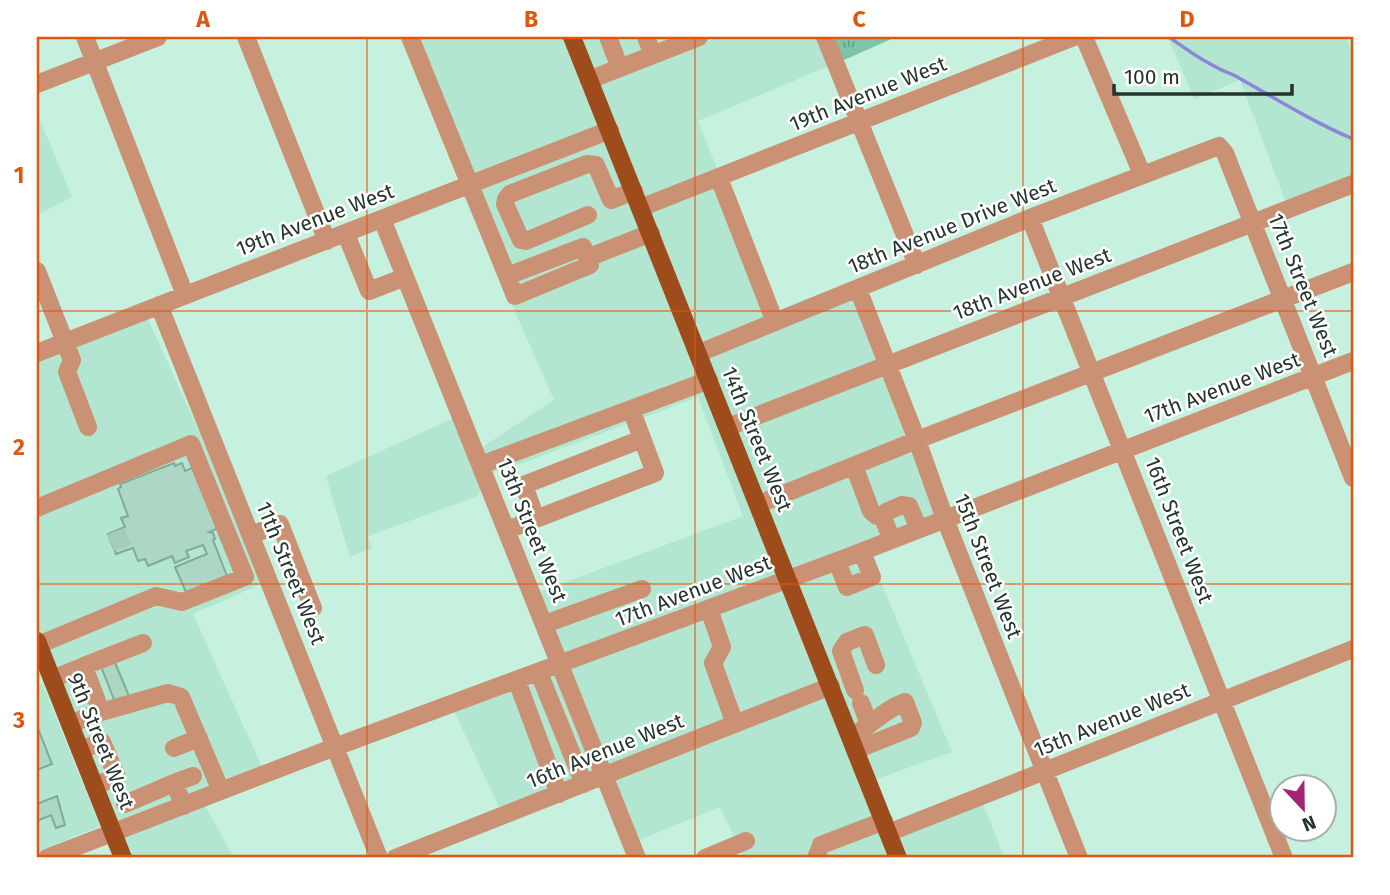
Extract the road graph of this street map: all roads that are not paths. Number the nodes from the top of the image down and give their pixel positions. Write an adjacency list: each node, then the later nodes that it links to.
1 (85, 37): 13 (street)
2 (158, 37): 13 (street)
3 (246, 37): 34 (street)
4 (410, 37): 24 (street)
5 (572, 37): 15 (main road, 14th Street West)
6 (608, 37): 14 (street)
7 (646, 37): 12 (street)
8 (825, 37): 17 (street)
9 (1074, 37): 17 (street, 19th Avenue West)
10 (1084, 37): 22 (street)
11 (690, 38): 12 (street)
12 (653, 55): 14 (street)
13 (95, 62): 16 (street); 41 (street)
14 (620, 68): 15 (street)
15 (589, 80): 18 (main road, 14th Street West)
16 (37, 84)
17 (858, 123): 23 (street, 19th Avenue West); 36 (street)
18 (610, 130): 19 (street, 19th Avenue West); 26 (main road, 14th Street West)
19 (562, 148): 21 (street); 24 (street, 19th Avenue West)
20 (1223, 149): 22 (street, 18th Avenue Drive West); 30 (street, 17th Street West)
21 (571, 170): 27 (street); 33 (street)
22 (1142, 174): 28 (street, 18th Avenue Drive West)
23 (719, 178): 26 (street, 19th Avenue West); 45 (street)
24 (469, 184): 29 (street, 19th Avenue West); 35 (street)
25 (1353, 184): 30 (street, 18th Avenue West)
26 (637, 199): 27 (street, 19th Avenue West); 31 (main road, 14th Street West)
27 (611, 200): 33 (street, 19th Avenue West)
28 (1030, 218): 36 (street, 18th Avenue Drive West); 42 (street, 16th Street West)
29 (382, 219): 32 (street, 19th Avenue West); 39 (street, 13th Street West)
30 (1254, 223): 42 (street, 18th Avenue West); 43 (street, 17th Street West)
31 (651, 233): 35 (street); 48 (main road, 14th Street West)
32 (346, 234): 34 (street, 19th Avenue West); 39 (street)
33 (519, 236): 35 (street)
34 (327, 241): 41 (street, 19th Avenue West)
35 (495, 249)
36 (917, 265): 40 (street, 18th Avenue Drive West)
37 (37, 271): 46 (street)
38 (1353, 272): 43 (street)
39 (405, 276): 63 (street, 13th Street West)
40 (858, 289): 45 (street, 18th Avenue Drive West); 50 (street, 15th Street West)
41 (185, 295): 44 (street, 19th Avenue West)
42 (1062, 298): 50 (street, 18th Avenue West); 51 (street, 16th Street West)
43 (1284, 299): 51 (street); 52 (street, 17th Street West)
44 (159, 305): 46 (street, 19th Avenue West); 58 (street, 11th Street West)
45 (775, 322): 48 (street, 18th Avenue Drive West)
46 (65, 342): 47 (street, 19th Avenue West); 55 (street)
47 (37, 353)
48 (699, 353): 53 (main road, 14th Street West)
49 (1353, 361): 52 (street, 17th Avenue West)
50 (888, 364): 56 (street, 18th Avenue West); 60 (street, 15th Street West)
51 (1092, 373): 60 (street); 62 (street, 16th Street West)
52 (1315, 376): 57 (street, 17th Street West); 62 (street, 17th Avenue West)
53 (709, 380): 54 (street); 56 (main road, 14th Street West)
54 (631, 409): 59 (street); 63 (street)
55 (88, 427)
56 (728, 428): 67 (main road, 14th Street West)
57 (1346, 434): 65 (street, 17th Street West)
58 (211, 435): 61 (street); 75 (street, 11th Street West)
59 (642, 439): 71 (street); 71 (street)
60 (917, 440): 64 (street); 66 (street, 15th Street West)
61 (191, 444): 69 (street); 80 (street)
62 (1124, 450): 72 (street, 17th Avenue West); 99 (street, 16th Street West)
63 (481, 465): 74 (street, 13th Street West)
64 (854, 466): 67 (street); 70 (street)
65 (1353, 478)
66 (934, 488): 68 (street); 72 (street, 15th Street West)
67 (759, 504): 82 (main road, 14th Street West)
68 (909, 506): 70 (street); 73 (street)
69 (37, 508)
70 (883, 518): 76 (street)
71 (536, 519): 74 (street)
72 (945, 519): 73 (street, 17th Avenue West); 108 (street, 15th Street West)
73 (919, 529): 76 (street, 17th Avenue West)
74 (507, 530): 87 (street, 13th Street West)
75 (251, 535): 78 (street, 11th Street West); 81 (street)
76 (892, 540): 77 (street, 17th Avenue West)
77 (862, 552): 79 (street, 17th Avenue West); 79 (street)
78 (261, 559): 80 (street); 83 (street, 11th Street West)
79 (837, 561): 82 (street, 17th Avenue West)
80 (241, 567): 88 (street)
81 (298, 570): 83 (street); 85 (street)
82 (788, 579): 86 (street, 17th Avenue West); 97 (main road, 14th Street West)
83 (270, 582): 106 (street, 11th Street West)
84 (642, 589): 87 (street)
85 (313, 608)
86 (709, 609): 92 (street, 17th Avenue West); 102 (street)
87 (545, 624): 92 (street, 13th Street West)
88 (38, 643): 96 (main road, 9th Street West)
89 (143, 643): 94 (street)
90 (1353, 649): 99 (street, 15th Avenue West)
91 (845, 662): 93 (street); 97 (street, 16th Avenue West); 103 (street)
92 (561, 664): 95 (street, 17th Avenue West); 110 (street, 13th Street West)
93 (876, 665)
94 (84, 666): 96 (street); 100 (street)
95 (538, 673): 98 (street, 17th Avenue West); 112 (street)
96 (46, 676): 101 (main road, 9th Street West)
97 (828, 678): 102 (street, 16th Avenue West); 105 (main road, 14th Street West)
98 (517, 681): 106 (street, 17th Avenue West); 114 (street)
99 (1222, 700): 108 (street, 15th Avenue West); 129 (street, 16th Street West)
100 (101, 712): 101 (street); 104 (street)
101 (70, 724): 118 (main road, 9th Street West)
102 (735, 724): 110 (street, 16th Avenue West)
103 (869, 724): 105 (street); 105 (street)
104 (199, 738): 107 (street); 113 (street)
105 (853, 743): 117 (main road, 14th Street West)
106 (335, 747): 113 (street, 17th Avenue West); 122 (street, 11th Street West)
107 (173, 748)
108 (1045, 772): 117 (street, 15th Avenue West); 128 (street, 15th Street West)
109 (193, 776): 111 (street)
110 (604, 776): 112 (street, 16th Avenue West); 124 (street, 13th Street West)
111 (174, 783): 115 (street); 116 (street)
112 (584, 784): 114 (street, 16th Avenue West)
113 (221, 791): 116 (street, 17th Avenue West)
114 (559, 794): 123 (street, 16th Avenue West)
115 (125, 804)
116 (184, 806): 118 (street, 17th Avenue West)
117 (886, 827): 126 (street, 15th Avenue West); 127 (main road, 14th Street West)
118 (114, 833): 120 (street, 17th Avenue West); 121 (main road, 9th Street West)
119 (746, 841): 125 (street)
120 (47, 858)
121 (123, 858)
122 (379, 858)
123 (395, 858)
124 (637, 858)
125 (705, 858)
126 (817, 858)
127 (898, 858)
128 (1079, 858)
129 (1284, 858)

